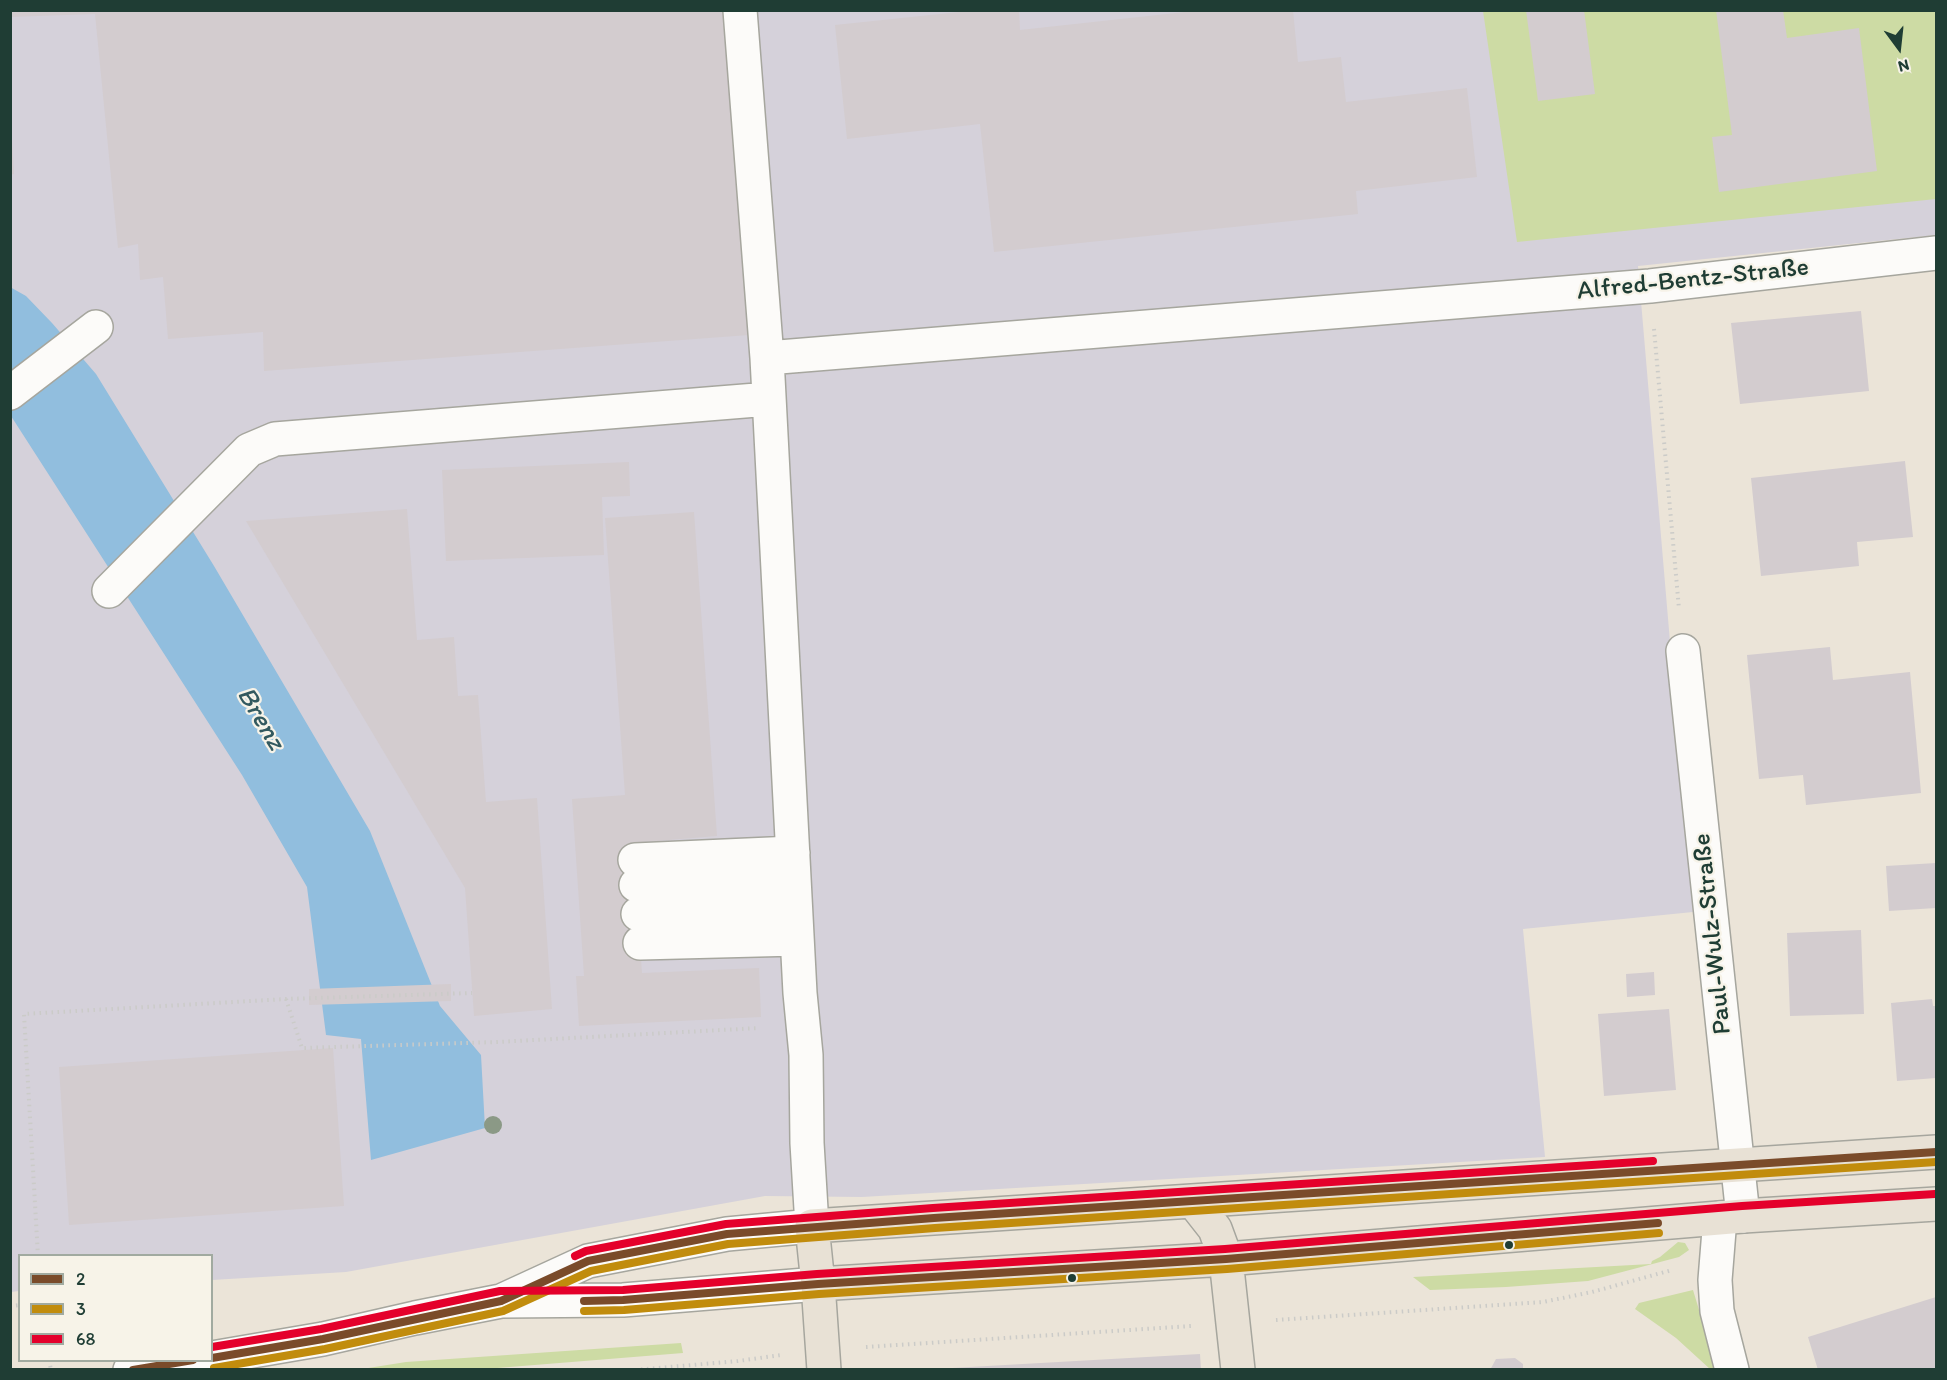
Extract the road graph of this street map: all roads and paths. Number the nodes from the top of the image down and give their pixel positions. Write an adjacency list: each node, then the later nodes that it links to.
1 (740, 10): 5 (street)
2 (1936, 253): 3 (street, Alfred-Bentz-Straße)
3 (1650, 286): 5 (street, Alfred-Bentz-Straße); 9 (path)
4 (96, 327): 6 (street)
5 (767, 358): 7 (street)
6 (10, 393)
7 (769, 399): 8 (street); 10 (street)
8 (109, 591)
9 (1683, 651): 17 (street, Paul-Wulz-Straße)
10 (794, 879): 11 (street); 11 (street); 12 (street)
11 (637, 901): 12 (street)
12 (797, 939): 15 (street)
13 (472, 993): 14 (path)
14 (286, 999): 15 (path); 22 (path)
15 (802, 1025): 21 (street)
16 (1936, 1152): 17 (main road)
17 (1738, 1166): 18 (main road); 20 (street, Paul-Wulz-Straße)
18 (1192, 1201): 21 (main road); 23 (main road)
19 (1936, 1204): 20 (main road)
20 (1732, 1217): 23 (main road); 24 (street, Paul-Wulz-Straße)
21 (812, 1226): 25 (main road); 26 (street)
22 (38, 1254)
23 (1226, 1259): 25 (main road); 27 (main road)
24 (1716, 1259): 27 (path); 34 (street, Paul-Wulz-Straße)
25 (818, 1284): 26 (street); 29 (main road)
26 (501, 1301): 28 (street)
27 (1233, 1323): 29 (path); 33 (main road)
28 (213, 1358)
29 (824, 1360): 32 (path)
30 (185, 1362): 31 (street)
31 (151, 1368)
32 (635, 1370)
33 (1238, 1370)
34 (1732, 1370)

